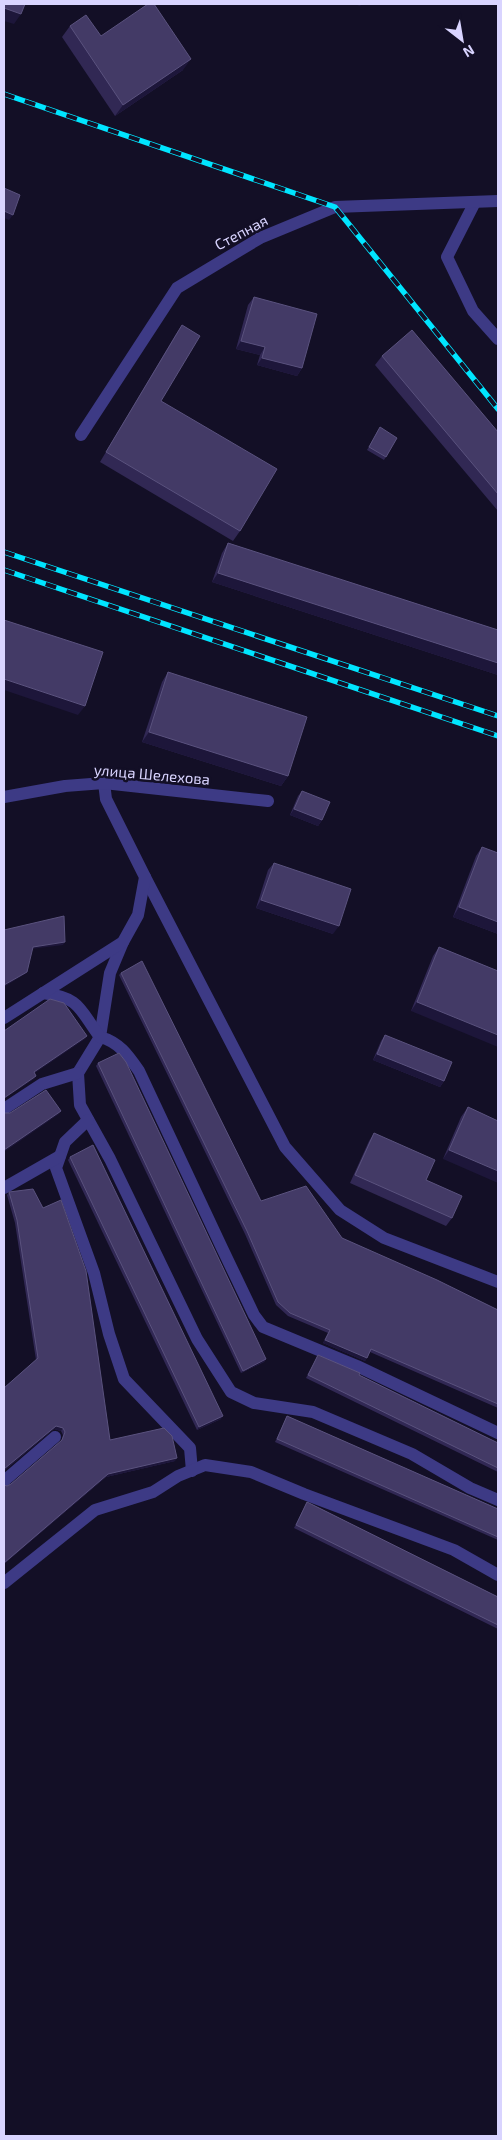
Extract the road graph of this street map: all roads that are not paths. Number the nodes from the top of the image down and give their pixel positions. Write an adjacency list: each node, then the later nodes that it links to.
1 (498, 201): 2 (street, Степная)
2 (474, 202): 3 (street); 4 (street, Степная)
3 (498, 339)
4 (81, 435)
5 (104, 783): 6 (street, улица Шелехова); 7 (street, улица Шелехова); 8 (street)
6 (4, 797)
7 (268, 801)
8 (145, 876): 9 (street); 18 (street)
9 (123, 942): 10 (street); 12 (street)
10 (43, 993): 11 (street); 12 (street)
11 (4, 1018)
12 (100, 1037): 13 (street); 19 (street)
13 (78, 1073): 14 (street); 15 (street)
14 (4, 1109)
15 (88, 1120): 16 (street); 23 (street)
16 (60, 1156): 17 (street); 21 (street)
17 (4, 1188)
18 (498, 1282)
19 (498, 1433)
20 (55, 1436): 22 (street)
21 (192, 1471): 24 (street); 25 (street)
22 (4, 1480)
23 (498, 1500)
24 (498, 1575)
25 (4, 1583)

